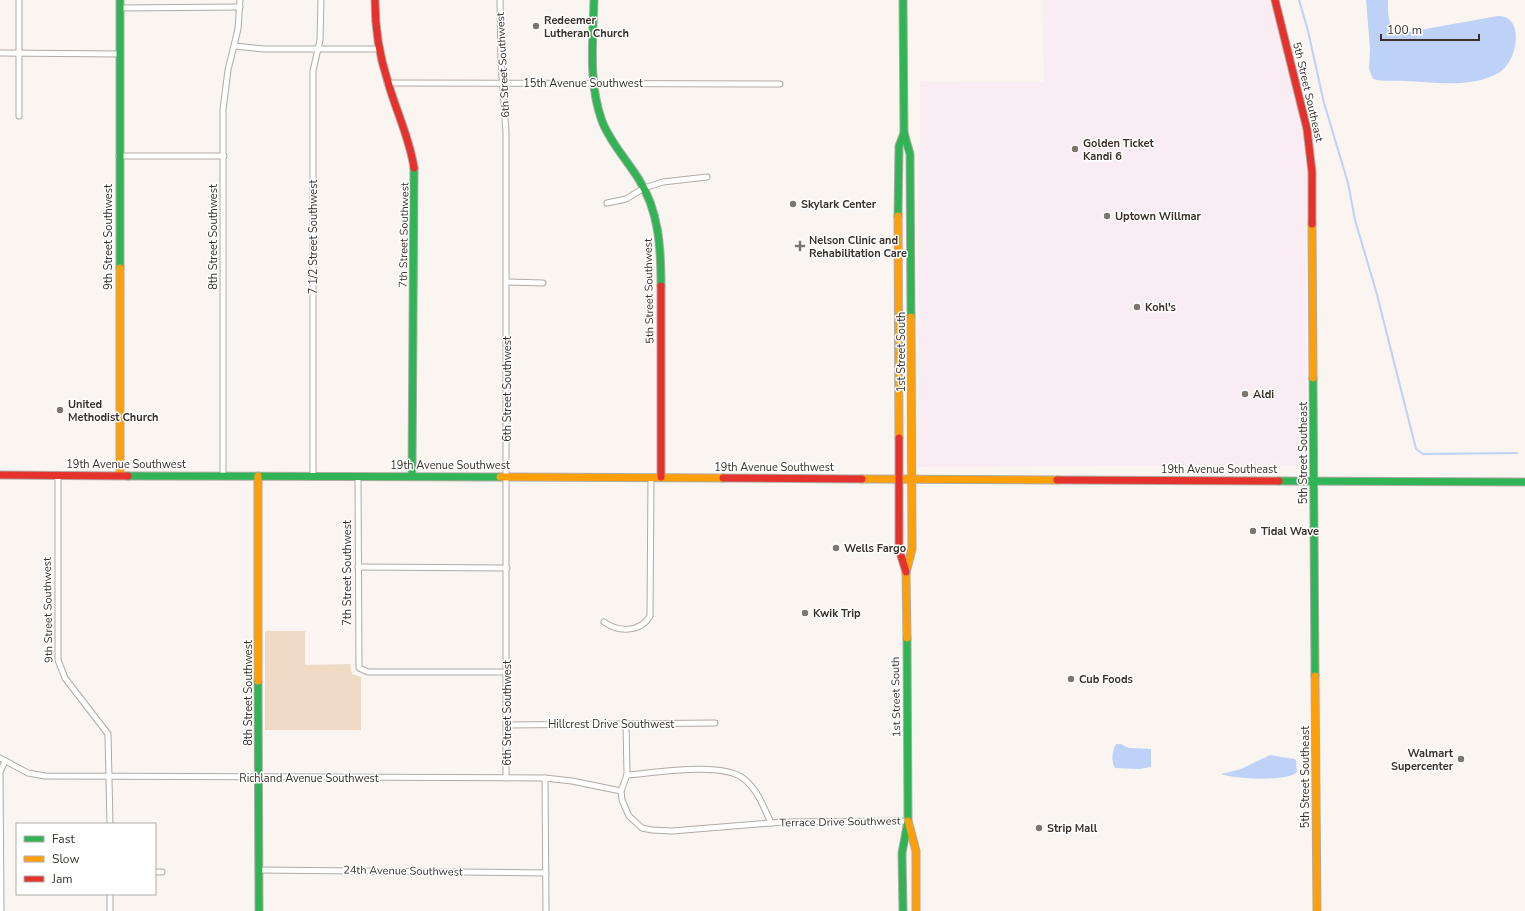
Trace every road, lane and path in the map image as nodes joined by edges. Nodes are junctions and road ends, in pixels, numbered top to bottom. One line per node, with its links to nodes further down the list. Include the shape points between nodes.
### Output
1 (19, 0): 15 (street)
2 (240, 0): 10 (street, 8th Street Southwest)
3 (321, 0): 12 (street, 7 1/2 Street Southwest, via 321,28)
4 (375, 0): 13 (main road, 7th Street Southwest)
5 (500, 0): 18 (street, 6th Street Southwest)
6 (594, 0): 19 (main road, 5th Street Southwest)
7 (903, 0): 22 (main road, 1st Street South)
8 (1275, 0): 43 (main road, 5th Street Southeast, via 1306,122 1311,156)
9 (120, 4): 10 (street); 16 (main road, 9th Street Southwest)
10 (240, 7): 11 (street, 8th Street Southwest)
11 (235, 46): 12 (street); 24 (street, 8th Street Southwest, via 225,90)
12 (317, 50): 13 (street); 35 (street, 7 1/2 Street Southwest, via 313,71)
13 (379, 50): 17 (main road, 7th Street Southwest)
14 (0, 53): 15 (street)
15 (19, 53): 16 (street); 21 (street)
16 (120, 54): 23 (main road, 9th Street Southwest)
17 (387, 82): 18 (street, 15th Avenue Southwest); 37 (main road, 7th Street Southwest, via 409,142 415,178)
18 (503, 83): 19 (street, 15th Avenue Southwest); 28 (street, 6th Street Southwest, via 506,132)
19 (594, 84): 20 (street, 15th Avenue Southwest); 26 (main road, 5th Street Southwest, via 605,128)
20 (780, 84)
21 (19, 116)
22 (904, 132): 41 (main road, 1st Street South, via 899,146 898,175); 42 (main road, 1st Street South, via 910,154)
23 (119, 156): 24 (street); 32 (main road, 9th Street Southwest)
24 (224, 156): 33 (street, 8th Street Southwest)
25 (707, 177): 26 (street, via 672,180)
26 (644, 188): 27 (street, via 626,199); 40 (main road, 5th Street Southwest, via 654,214 660,248)
27 (607, 203)
28 (507, 282): 29 (street); 38 (street, 6th Street Southwest)
29 (543, 283)
30 (0, 475): 31 (main road, 19th Avenue Southwest)
31 (58, 475): 32 (main road, 19th Avenue Southwest); 55 (street, 9th Street Southwest, via 58,660 65,678 108,734)
32 (120, 475): 33 (main road, 19th Avenue Southwest)
33 (223, 475): 34 (main road, 19th Avenue Southwest)
34 (258, 476): 35 (main road, 19th Avenue Southwest); 56 (main road, 8th Street Southwest)
35 (313, 476): 36 (main road, 19th Avenue Southwest)
36 (358, 476): 37 (main road, 19th Avenue Southwest); 45 (street, 7th Street Southwest)
37 (412, 476): 38 (main road, 19th Avenue Southwest)
38 (507, 476): 39 (main road, 19th Avenue Southwest); 46 (street, 6th Street Southwest)
39 (651, 477): 40 (main road, 19th Avenue Southwest); 48 (street, via 650,616 643,625 629,629 617,630)
40 (661, 477): 41 (main road, 19th Avenue Southwest)
41 (899, 478): 42 (main road, 19th Avenue Southwest); 47 (main road, 1st Street South, via 899,549)
42 (912, 478): 43 (main road, 19th Avenue Southeast); 47 (main road, 1st Street South, via 912,549)
43 (1314, 481): 44 (main road, 19th Avenue Southeast); 74 (main road, 5th Street Southeast)
44 (1525, 482)
45 (358, 567): 46 (street); 49 (street, 7th Street Southwest, via 357,663 360,670)
46 (507, 568): 49 (street, 6th Street Southwest)
47 (906, 572): 60 (main road, 1st Street South)
48 (604, 622)
49 (507, 672): 52 (street, 6th Street Southwest)
50 (626, 723): 51 (street, Hillcrest Drive Southwest); 52 (street, Hillcrest Drive Southwest); 54 (street)
51 (715, 723)
52 (507, 725): 57 (street, 6th Street Southwest)
53 (2, 760): 55 (street, Richland Avenue Southwest, via 28,773 45,776); 68 (street)
54 (627, 775): 59 (street); 62 (street, Terrace Drive Southwest, via 706,769 734,773 752,787 762,801)
55 (109, 777): 56 (street, Richland Avenue Southwest); 61 (street, 9th Street Southwest)
56 (259, 778): 57 (street, Richland Avenue Southwest); 63 (main road, 8th Street Southwest)
57 (506, 778): 58 (street, Richland Avenue Southwest)
58 (545, 778): 59 (street, Richland Avenue Southwest); 66 (street)
59 (620, 791): 62 (street, Terrace Drive Southwest, via 629,816 642,828 652,830 735,827)
60 (908, 821): 62 (street, Terrace Drive Southwest); 72 (main road, 1st Street South, via 903,849); 73 (main road, 1st Street South, via 916,851)
61 (110, 823)
62 (771, 823)
63 (259, 870): 66 (street, 24th Avenue Southwest); 70 (main road, 8th Street Southwest)
64 (156, 872): 65 (street)
65 (162, 872)
66 (546, 872): 71 (street)
67 (110, 895): 69 (street)
68 (1, 911)
69 (110, 911)
70 (259, 911)
71 (546, 911)
72 (903, 911)
73 (916, 911)
74 (1317, 911)

